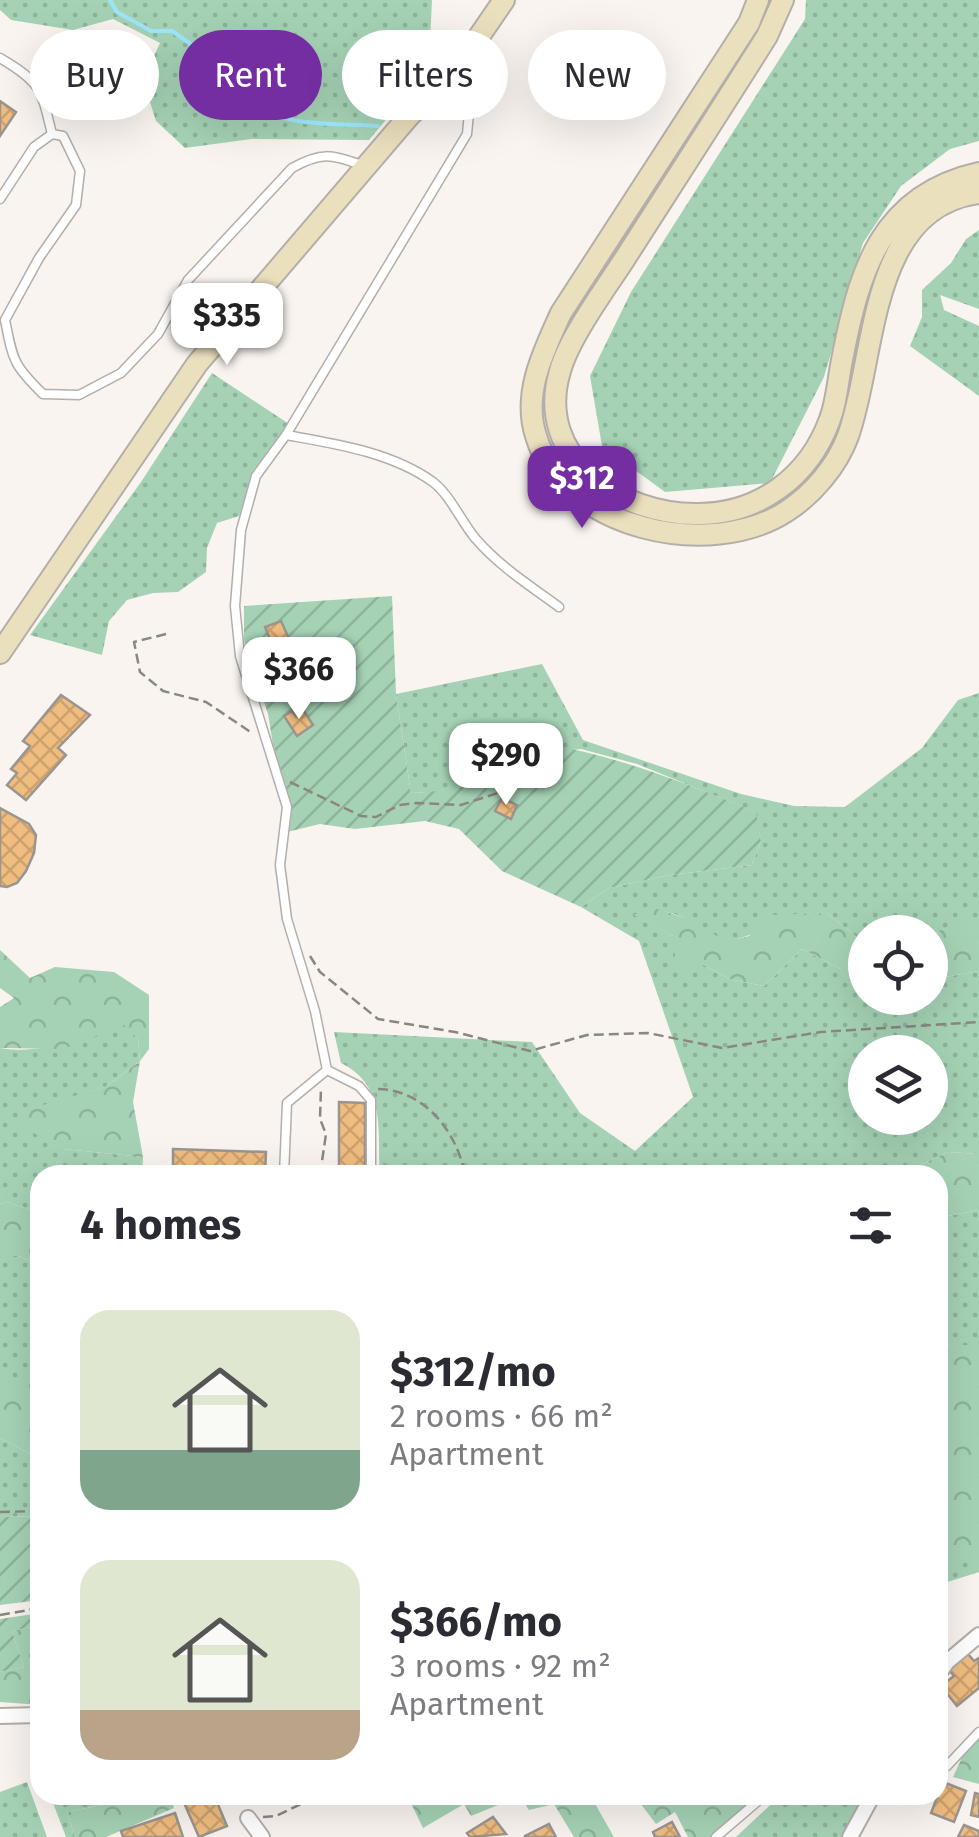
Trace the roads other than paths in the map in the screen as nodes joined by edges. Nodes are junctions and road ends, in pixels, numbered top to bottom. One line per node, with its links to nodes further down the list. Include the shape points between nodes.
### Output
1 (489, 0): 6 (main road)
2 (504, 0): 7 (main road)
3 (518, 0): 8 (main road)
4 (758, 0): 15 (main road, via 561,313 538,365 536,438 574,495 631,526 677,532 747,528 787,511 833,466 848,437 882,291 901,245 934,210)
5 (783, 0): 14 (main road, via 767,36 560,367 554,398 558,434 597,483 638,505 685,514 748,508 781,490 817,446 830,418 860,282 889,225 952,179)
6 (468, 30)
7 (483, 30)
8 (496, 30)
9 (0, 58): 12 (lane, via 40,88)
10 (406, 120): 13 (main road)
11 (468, 120): 17 (lane, via 466,134)
12 (52, 134): 13 (lane, via 63,136 80,171 76,205 5,320 14,362 43,394 78,395 120,372 158,334 188,280 292,168 333,154); 16 (lane, via 34,147)
13 (365, 167): 19 (main road, via 197,364)
14 (979, 173)
15 (979, 193)
16 (0, 200)
17 (286, 435): 18 (lane, via 393,461 436,484 500,565); 20 (lane, via 256,476 241,530 235,606 240,656 287,807 280,865 287,920 315,1011)
18 (559, 606)
19 (0, 653)
20 (324, 1073): 21 (lane, via 287,1103); 22 (lane, via 367,1092)
21 (284, 1165)
22 (371, 1165)
23 (979, 1635): 24 (street)
24 (948, 1661)
25 (30, 1715): 26 (street)
26 (0, 1716)
27 (979, 1732): 28 (lane)
28 (948, 1766)
29 (753, 1805): 33 (lane)
30 (868, 1805): 34 (street)
31 (248, 1818): 32 (street)
32 (262, 1837)
33 (716, 1837)
34 (850, 1837)

